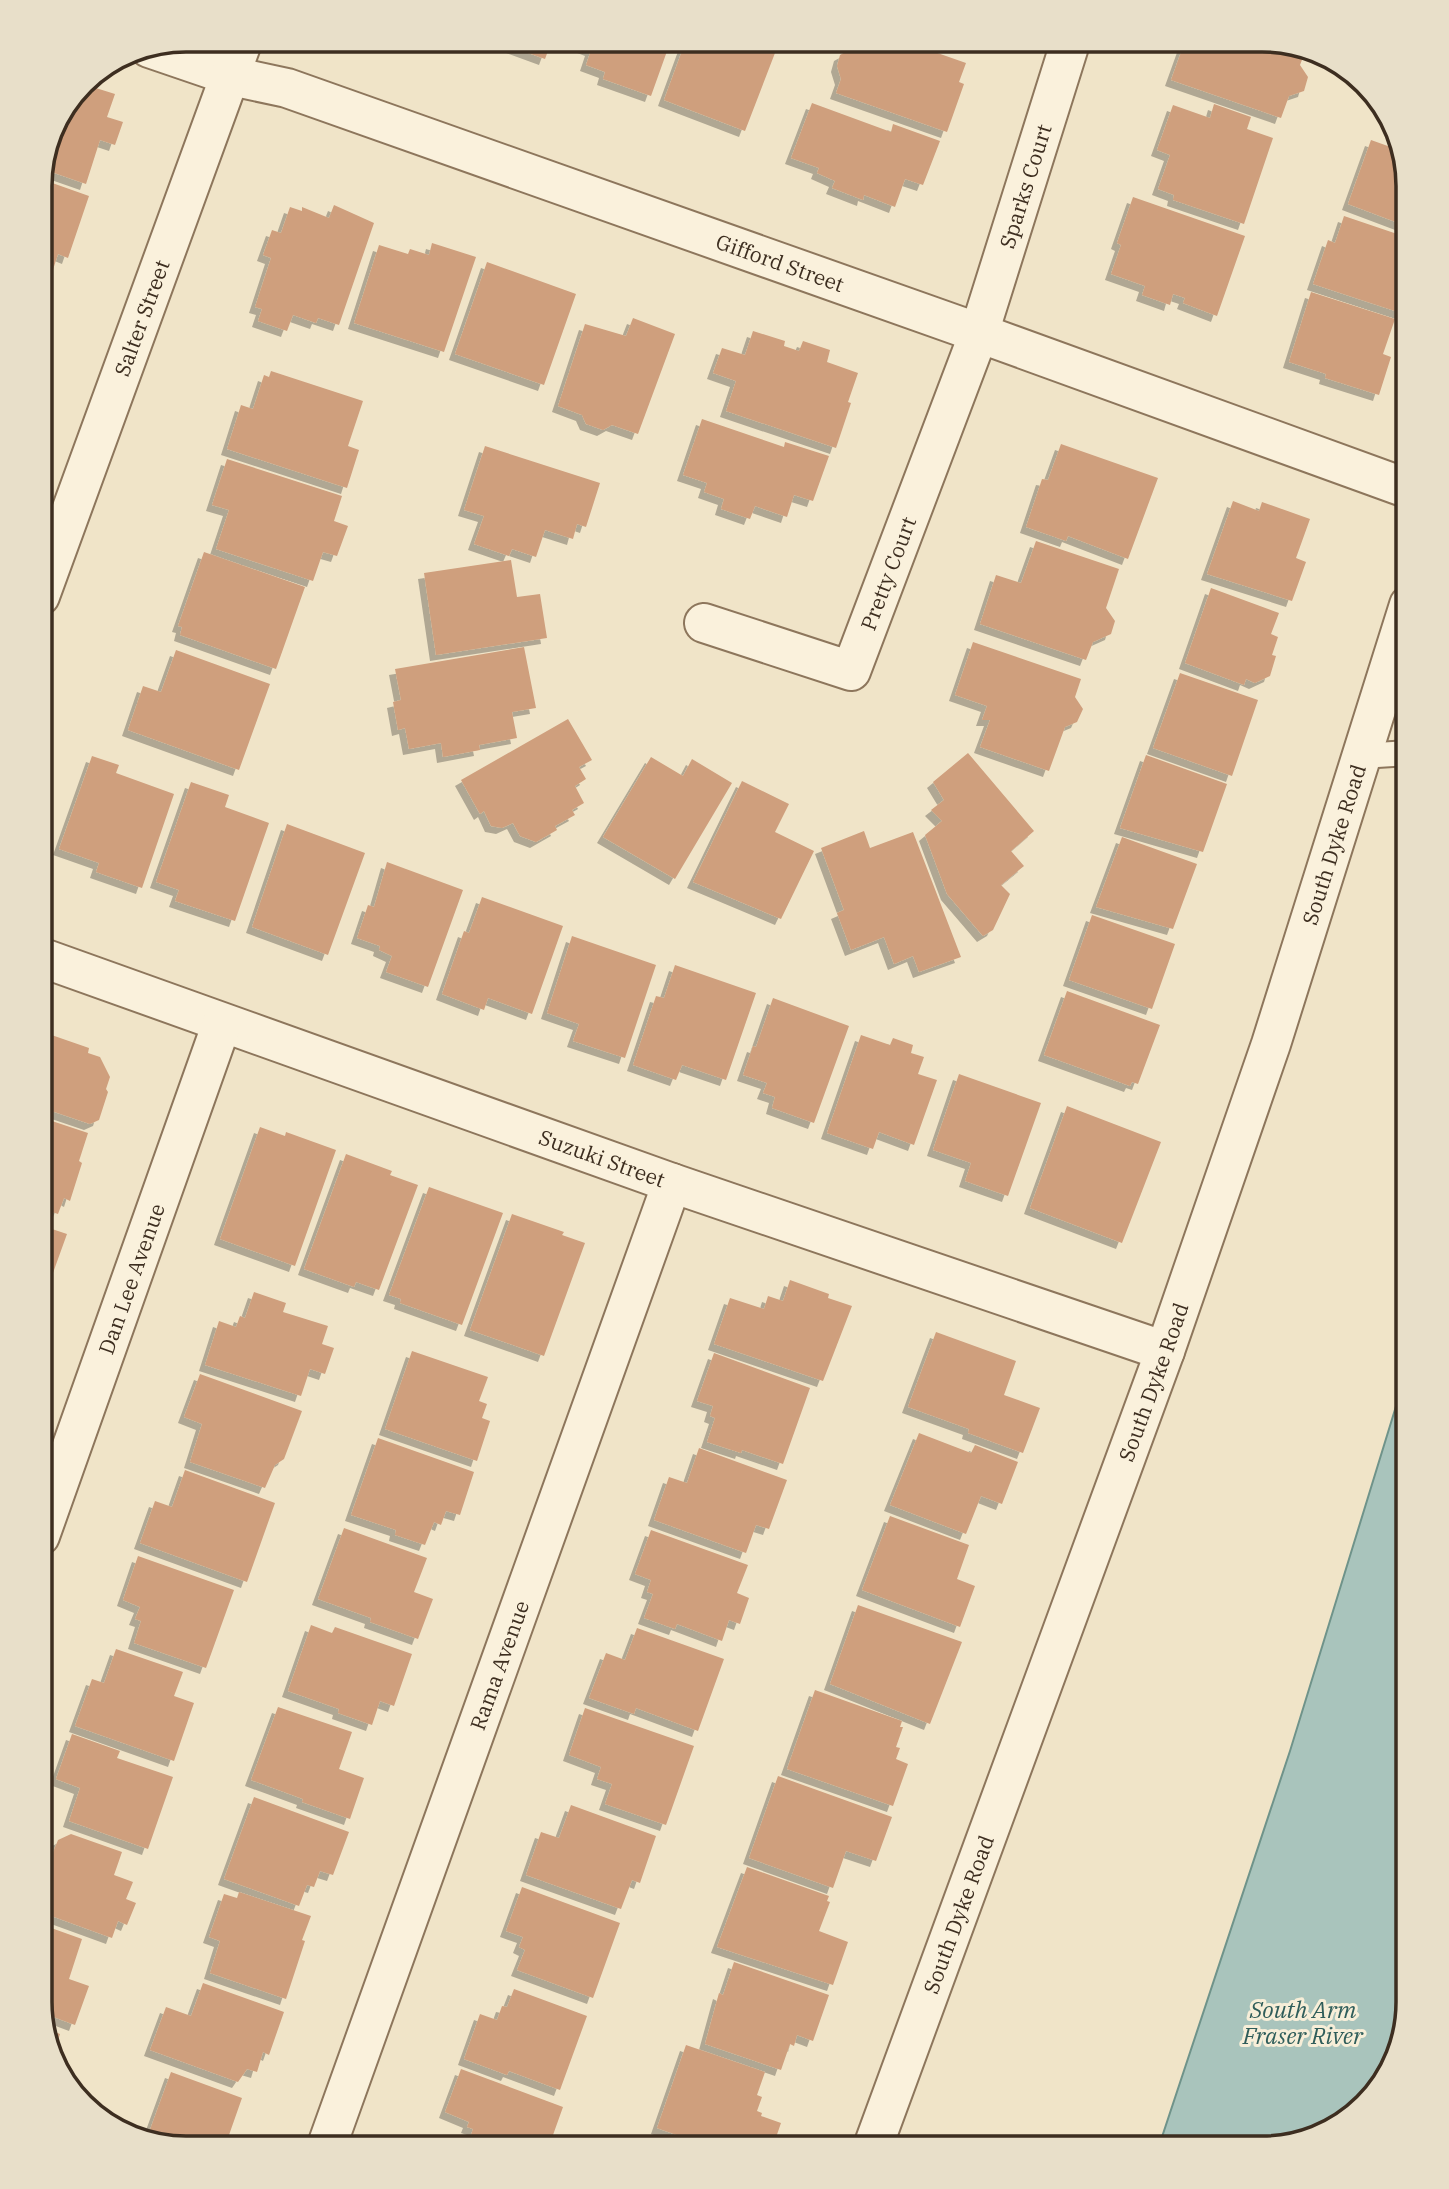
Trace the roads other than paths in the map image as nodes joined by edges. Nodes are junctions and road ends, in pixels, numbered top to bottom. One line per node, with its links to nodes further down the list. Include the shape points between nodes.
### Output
1 (239, 52): 4 (street, Salter Street)
2 (1067, 53): 5 (street, Sparks Court)
3 (167, 54): 4 (street, Gifford Street)
4 (231, 76): 5 (street, Gifford Street, via 288,88); 7 (street, Salter Street)
5 (979, 333): 6 (street, Gifford Street); 8 (street, Pretty Court, via 851,671)
6 (1396, 484)
7 (53, 561)
8 (704, 623)
9 (1396, 646): 11 (street, South Dyke Road)
10 (1396, 754): 11 (lane)
11 (1361, 757): 15 (street, South Dyke Road, via 1271,1044)
12 (53, 962): 13 (street, Suzuki Street)
13 (222, 1023): 14 (street, Suzuki Street); 16 (street, Dan Lee Avenue)
14 (672, 1183): 15 (street, Suzuki Street); 17 (street, Rama Avenue)
15 (1165, 1352): 18 (street, South Dyke Road)
16 (52, 1501)
17 (330, 2136)
18 (877, 2136)

